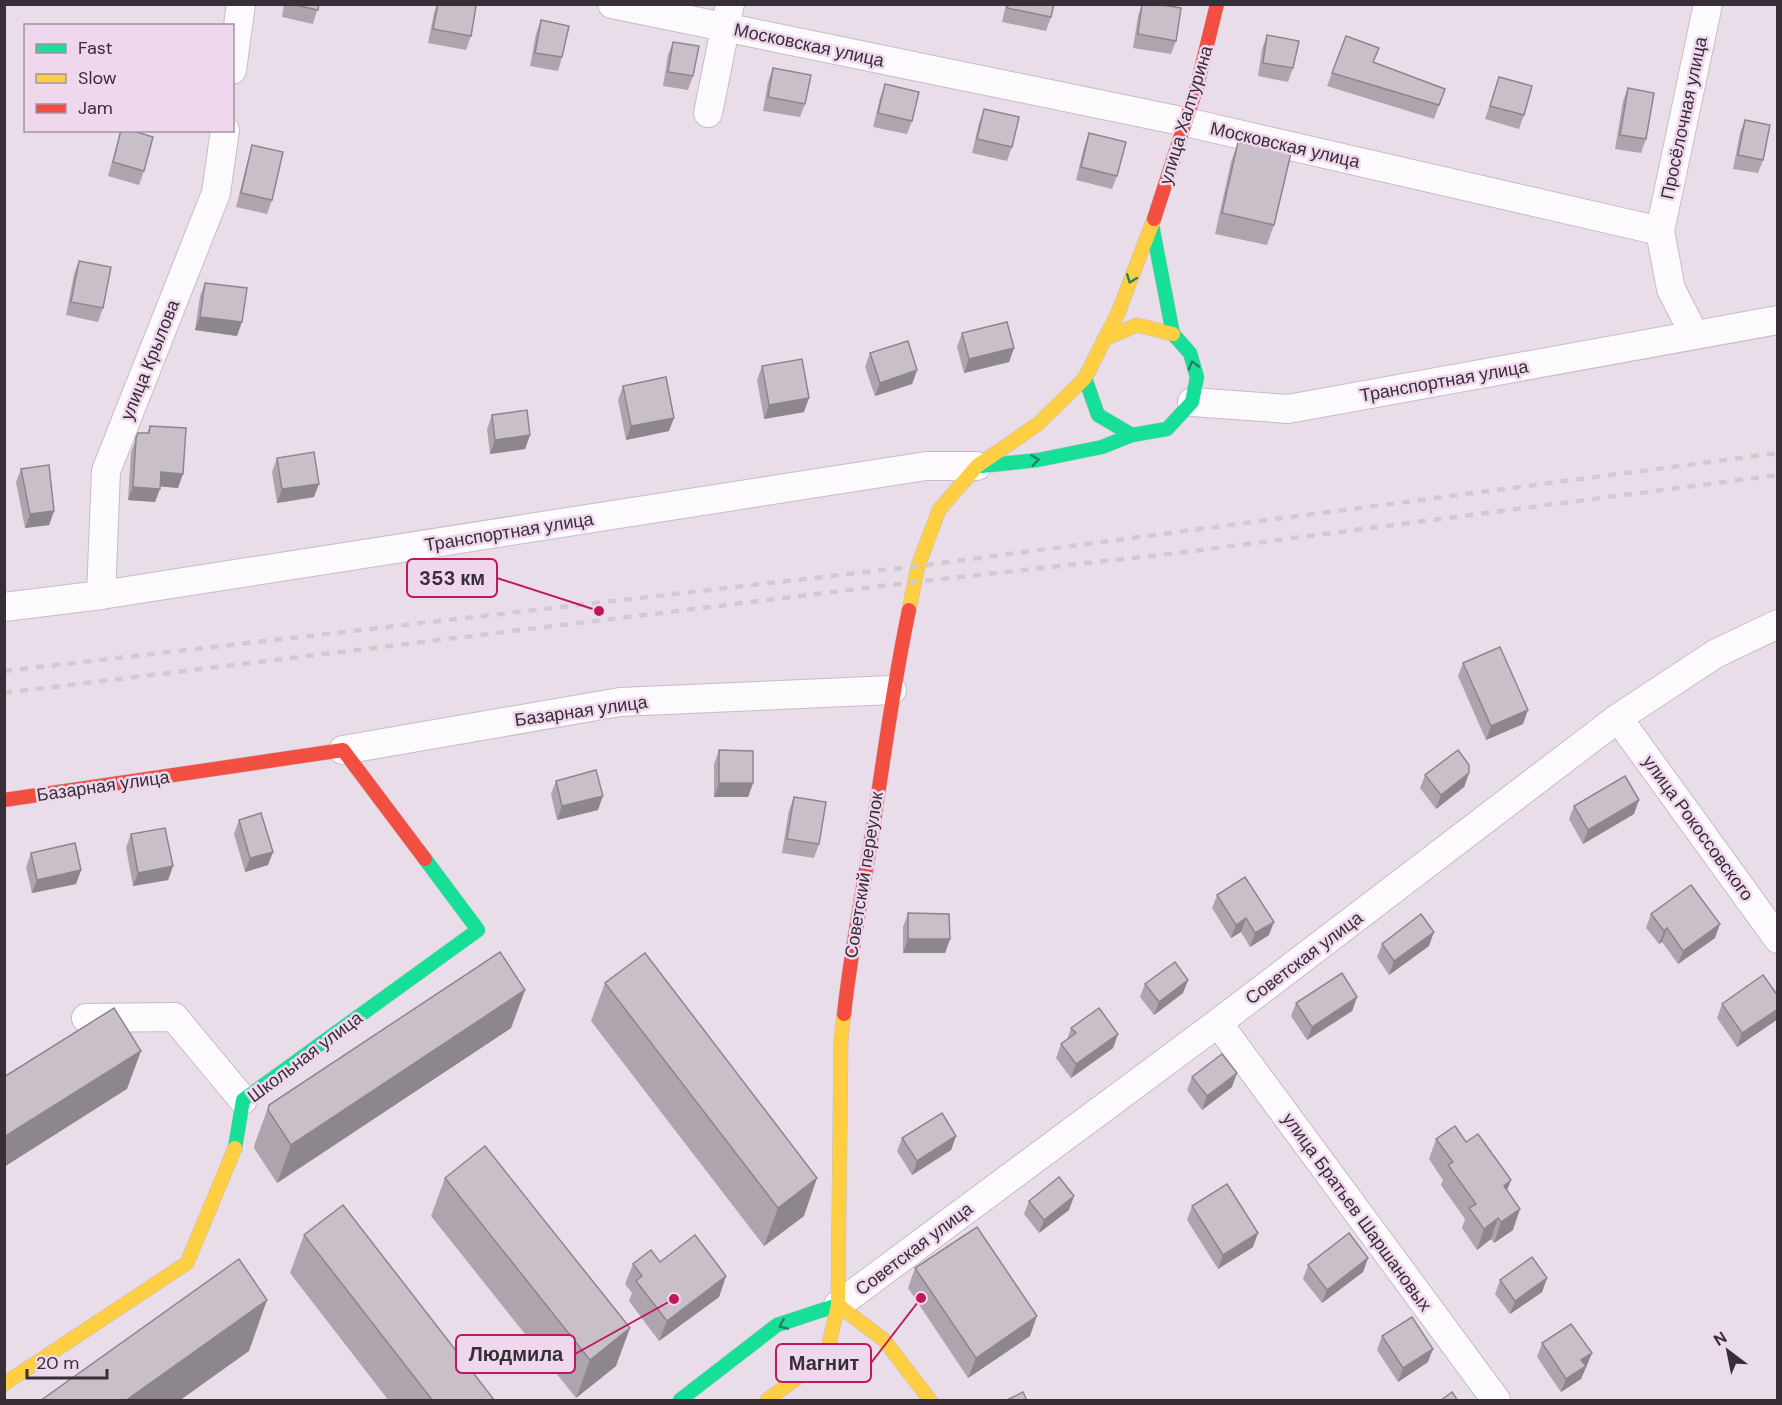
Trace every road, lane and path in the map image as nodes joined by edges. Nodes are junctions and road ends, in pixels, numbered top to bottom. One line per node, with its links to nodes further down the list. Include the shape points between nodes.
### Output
1 (241, 4): 6 (street)
2 (612, 4): 5 (street, Московская улица)
3 (1217, 4): 8 (main road, улица Халтурина)
4 (1707, 4): 11 (street, Просёлочная улица)
5 (727, 16): 7 (street); 8 (street, Московская улица)
6 (234, 55)
7 (708, 113)
8 (1186, 122): 10 (main road, улица Халтурина); 11 (street, Московская улица)
9 (225, 132): 20 (street, улица Крылова, via 216,193 106,471)
10 (1152, 224): 13 (main road); 15 (main road, улица Халтурина, one-way to 15)
11 (1660, 231): 14 (street, via 1671,289)
12 (1778, 320): 14 (street)
13 (1173, 334): 15 (main road, via 1137,324); 17 (main road, one-way to 13, via 1197,377 1190,353)
14 (1694, 334): 17 (street, Транспортная улица, via 1288,409)
15 (1104, 339): 16 (main road)
16 (1085, 378): 18 (main road, via 1098,415); 19 (main road, Советский переулок, via 1038,424)
17 (1192, 402): 18 (main road, via 1167,429)
18 (1132, 435): 19 (main road, one-way to 18, via 1038,460 1102,447)
19 (977, 466): 20 (street, Транспортная улица, via 926,466); 23 (main road, Советский переулок, via 939,510 918,566)
20 (101, 595): 21 (street, Транспортная улица)
21 (4, 607)
22 (1778, 624): 24 (street, Советская улица, via 1715,654)
23 (892, 690): 25 (street, Базарная улица, via 620,702); 31 (main road, Советский переулок, via 841,1038)
24 (1618, 718): 27 (street, улица Рокоссовского); 29 (street, Советская улица)
25 (343, 750): 26 (main road, Базарная улица); 30 (main road, Школьная улица, via 478,930)
26 (4, 800)
27 (1778, 939)
28 (86, 1018): 30 (street, via 174,1017)
29 (1218, 1023): 31 (street, Советская улица); 36 (street, улица Братьев Шаршановых)
30 (243, 1100): 32 (main road, Школьная улица, via 234,1153 188,1263)
31 (838, 1305): 33 (main road, Советская улица, one-way to 33, via 777,1325); 34 (main road, Советская улица, via 826,1357); 35 (main road, via 884,1340)
32 (4, 1384)
33 (680, 1401)
34 (767, 1401)
35 (930, 1401)
36 (1496, 1401)

